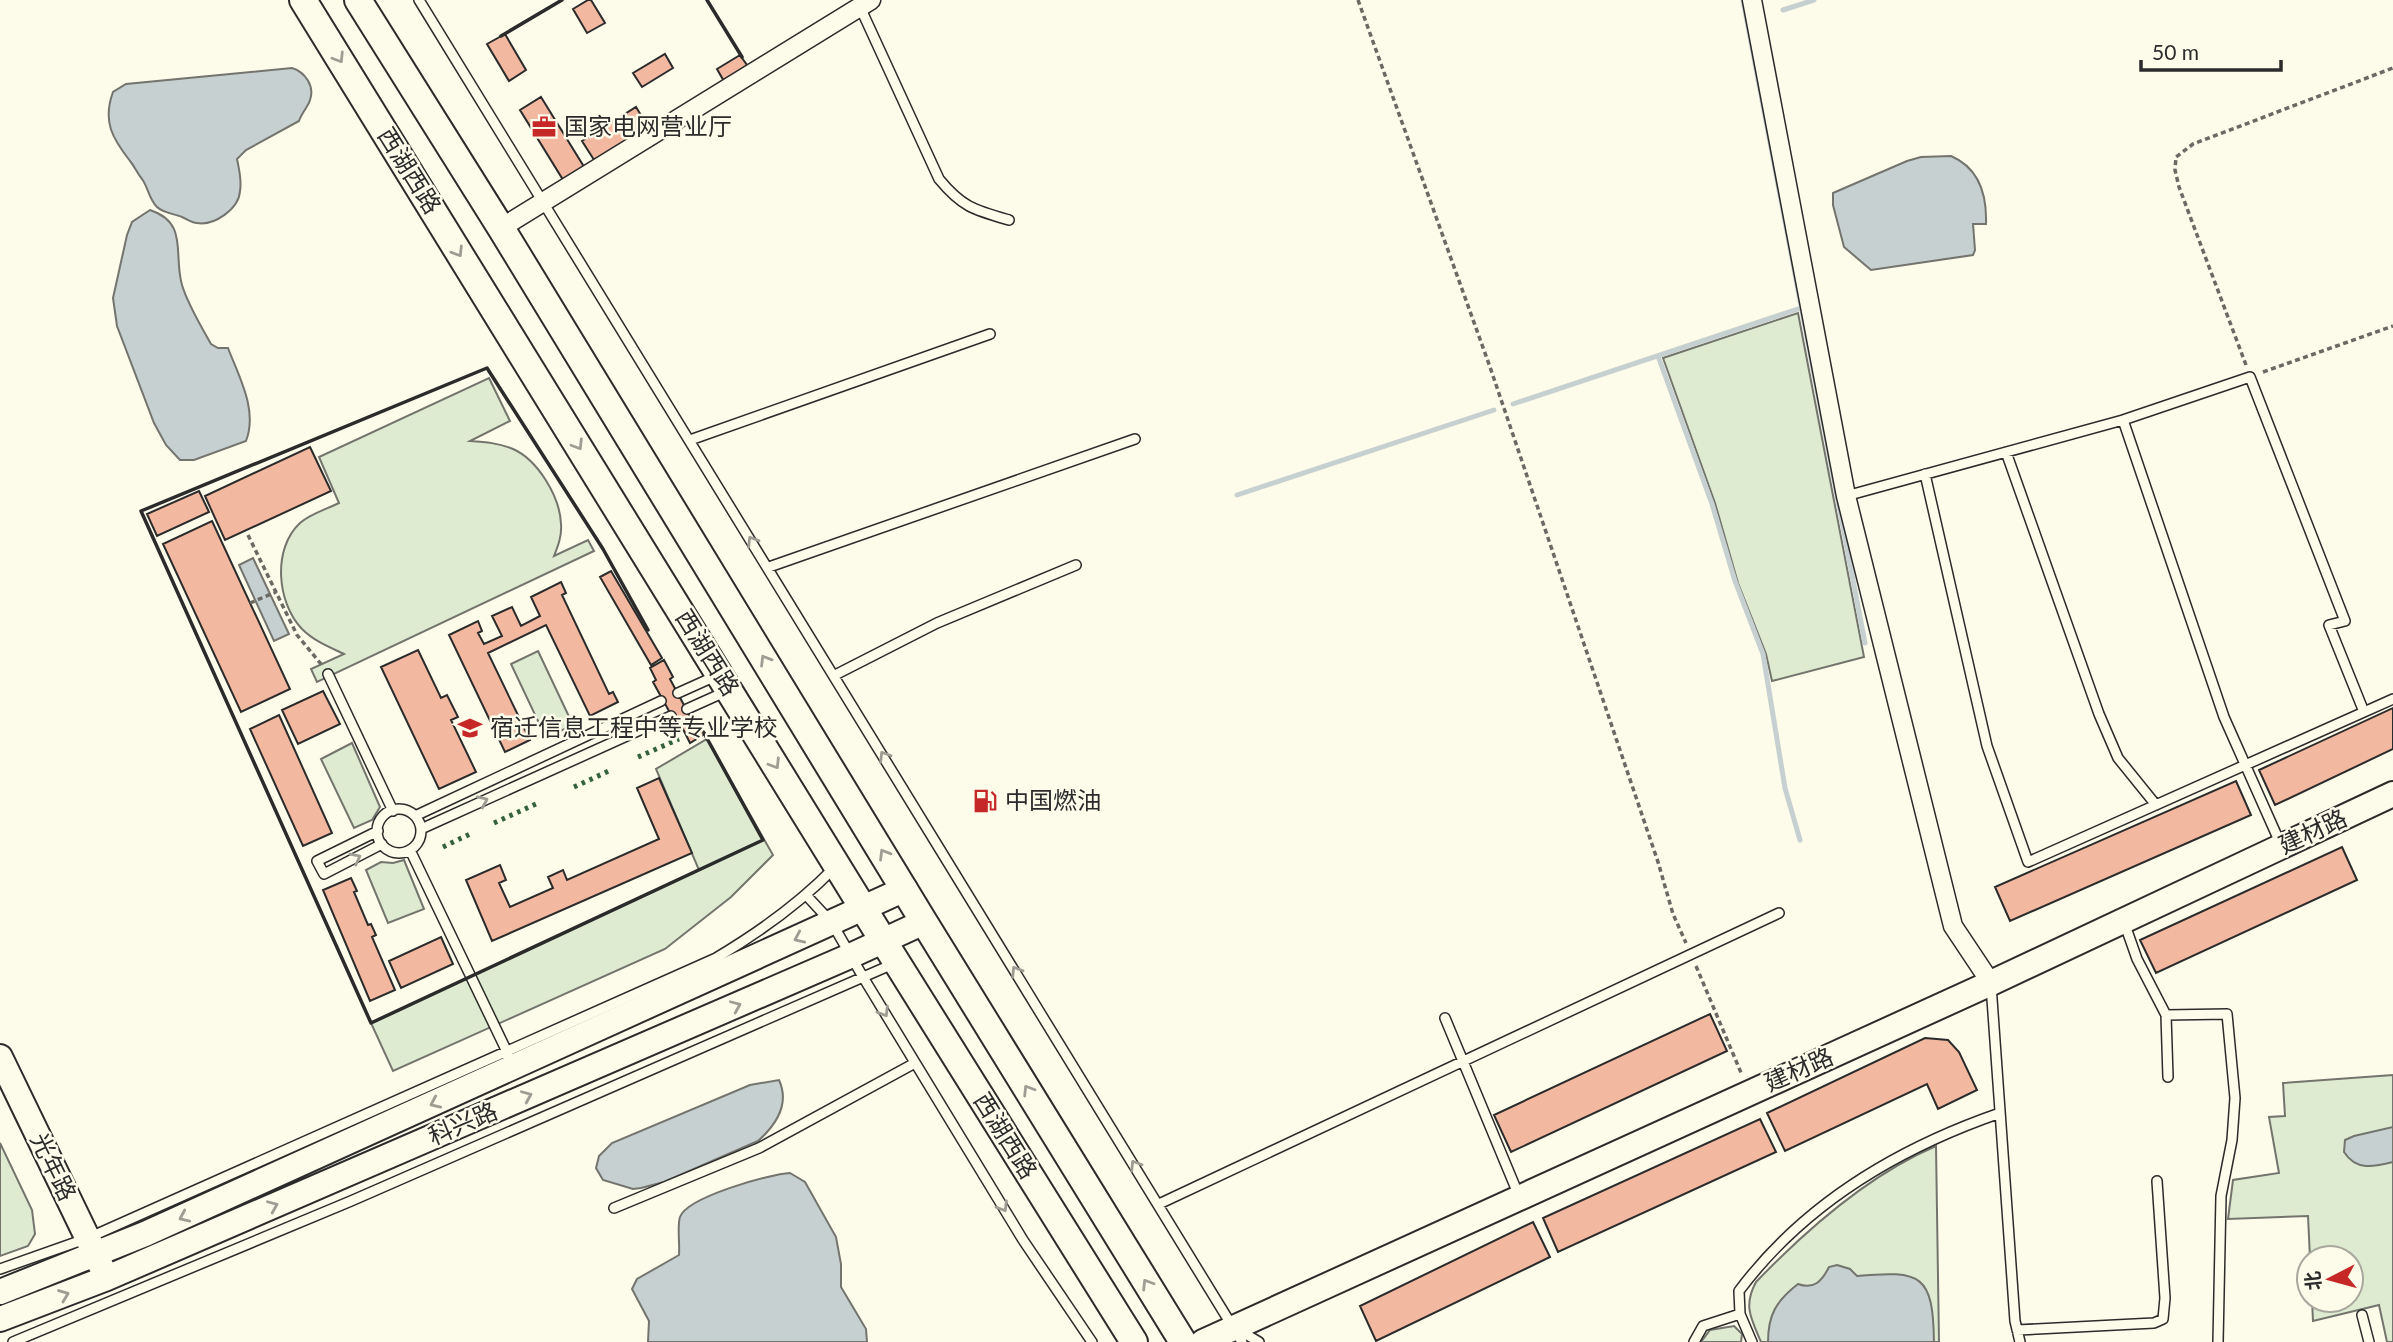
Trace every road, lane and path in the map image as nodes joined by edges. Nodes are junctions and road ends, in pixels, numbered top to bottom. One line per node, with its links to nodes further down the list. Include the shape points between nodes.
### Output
1 (303, 0): 27 (main road, 西湖西路, one-way to 27)
2 (358, 0): 10 (main road, 西湖西路)
3 (419, 0): 8 (lane)
4 (1358, 0): 53 (path, via 1490,367 1673,914)
5 (1753, 0): 19 (street)
6 (865, 4): 8 (street); 9 (lane, via 939,178 974,210)
7 (2393, 68): 13 (path, via 2193,144 2176,157 2179,187)
8 (545, 202): 10 (street); 15 (lane)
9 (1009, 220)
10 (501, 228): 45 (main road, 西湖西路, one-way to 10)
11 (2393, 326): 13 (path)
12 (990, 334): 15 (lane)
13 (2250, 377): 14 (lane); 32 (lane, via 2345,621 2329,625)
14 (2123, 420): 17 (lane); 34 (lane, via 2224,717)
15 (690, 439): 22 (lane, one-way to 15)
16 (1135, 439): 22 (lane)
17 (2006, 452): 18 (lane); 36 (lane, via 2099,714 2118,758)
18 (1925, 474): 19 (lane); 36 (lane, via 1987,746 2028,862)
19 (1846, 496): 55 (street, via 1953,926)
20 (248, 536): 23 (path)
21 (1076, 565): 26 (lane, via 937,623)
22 (769, 567): 26 (lane)
23 (276, 592): 24 (path); 25 (path, via 297,635)
24 (250, 603)
25 (328, 674): 37 (lane)
26 (835, 675): 67 (lane, one-way to 26)
27 (724, 682): 28 (lane); 31 (lane); 44 (main road, 西湖西路, one-way to 44)
28 (678, 693)
29 (2393, 699): 32 (lane)
30 (661, 701): 38 (lane)
31 (687, 709)
32 (2364, 712): 34 (lane)
33 (671, 716): 39 (lane, one-way to 33)
34 (2246, 765): 36 (lane); 42 (lane)
35 (2393, 794): 42 (main road, 建材路)
36 (2156, 805)
37 (393, 810): 38 (lane); 40 (lane, via 383,817)
38 (415, 816): 39 (lane)
39 (421, 829): 43 (lane, via 418,843)
40 (377, 831): 41 (lane); 41 (lane, one-way to 41, via 317,861 324,874)
41 (382, 844): 43 (lane, via 394,852)
42 (2282, 846): 49 (main road, 建材路)
43 (410, 850): 59 (lane)
44 (838, 865): 46 (lane); 47 (main road, 西湖西路)
45 (905, 889): 47 (main road, 科兴路); 50 (main road, 西湖西路)
46 (806, 895): 51 (lane); 59 (lane, via 716,958)
47 (864, 908): 51 (main road, 科兴路); 52 (main road, 西湖西路)
48 (1779, 913): 53 (lane)
49 (2124, 921): 55 (main road, 建材路); 56 (lane)
50 (924, 922): 52 (main road, 科兴路); 81 (main road, 西湖西路, one-way to 50)
51 (832, 923): 54 (lane); 59 (main road, 科兴路, one-way to 59)
52 (890, 952): 54 (main road, 科兴路); 80 (main road, 西湖西路)
53 (1691, 954): 60 (lane); 63 (path)
54 (857, 967): 61 (lane, one-way to 61); 71 (main road, 科兴路, one-way to 54); 78 (lane, via 352,1201)
55 (1991, 983): 63 (main road, 建材路); 64 (lane)
56 (2166, 1015): 62 (lane); 87 (lane, via 2227,1014 2235,1098 2221,1196)
57 (1445, 1018): 60 (lane)
58 (0, 1057): 69 (main road, 光年路)
59 (511, 1059): 69 (main road, 科兴路)
60 (1463, 1061): 66 (lane); 67 (lane)
61 (915, 1063): 68 (lane, via 759,1148); 79 (lane, one-way to 79, via 1023,1240)
62 (2168, 1077)
63 (1750, 1093): 66 (main road, 建材路)
64 (2000, 1114): 73 (lane, via 1912,1148 1839,1192 1750,1276 1739,1292); 76 (lane)
65 (2157, 1181): 76 (lane, via 2163,1319)
66 (1519, 1198): 77 (main road, 建材路)
67 (1159, 1204): 77 (lane)
68 (614, 1208)
69 (92, 1247): 70 (lane); 71 (main road, 光年路); 72 (main road, 科兴路)
70 (0, 1269)
71 (107, 1278): 75 (main road, 科兴路, one-way to 71)
72 (0, 1292)
73 (1740, 1314): 84 (lane, via 1703,1326); 85 (lane)
74 (2362, 1315): 88 (lane)
75 (0, 1319)
76 (2017, 1330): 86 (lane)
77 (1238, 1335): 82 (main road, 建材路); 83 (lane)
78 (13, 1342)
79 (1092, 1342)
80 (1134, 1342)
81 (1183, 1342)
82 (1203, 1342)
83 (1259, 1342)
84 (1695, 1342)
85 (1752, 1342)
86 (2020, 1342)
87 (2218, 1342)
88 (2370, 1342)

